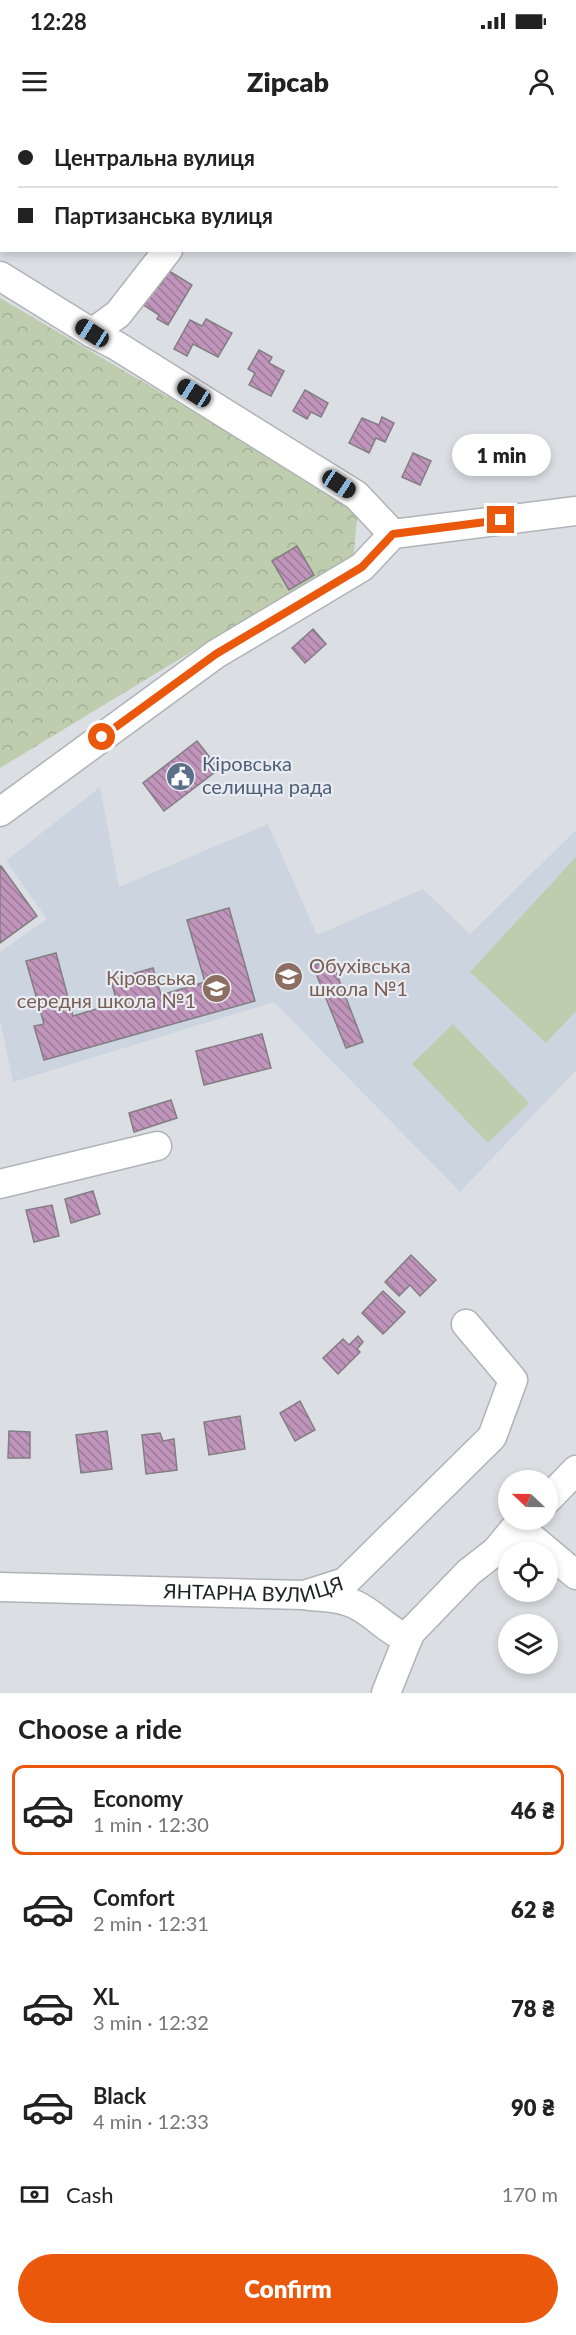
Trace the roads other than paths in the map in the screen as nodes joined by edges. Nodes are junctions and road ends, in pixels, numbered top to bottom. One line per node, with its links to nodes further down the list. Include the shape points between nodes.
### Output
1 (166, 252): 3 (street, via 118,314)
2 (0, 276): 3 (street)
3 (92, 333): 5 (street, via 356,495)
4 (576, 511): 5 (street)
5 (393, 534): 6 (street, via 362,567 216,654)
6 (0, 812)
7 (157, 1146): 8 (street)
8 (0, 1184)
9 (466, 1324): 16 (street, ЯНТАРНА ВУЛИЦЯ, via 513,1380 492,1437 345,1582)
10 (576, 1470): 11 (street)
11 (558, 1489)
12 (513, 1530): 17 (street)
13 (530, 1530): 14 (street)
14 (576, 1575)
15 (0, 1587): 16 (street, ЯНТАРНА ВУЛИЦЯ)
16 (304, 1595): 17 (street, via 333,1597 357,1605 393,1633)
17 (408, 1639): 18 (street)
18 (386, 1693)

